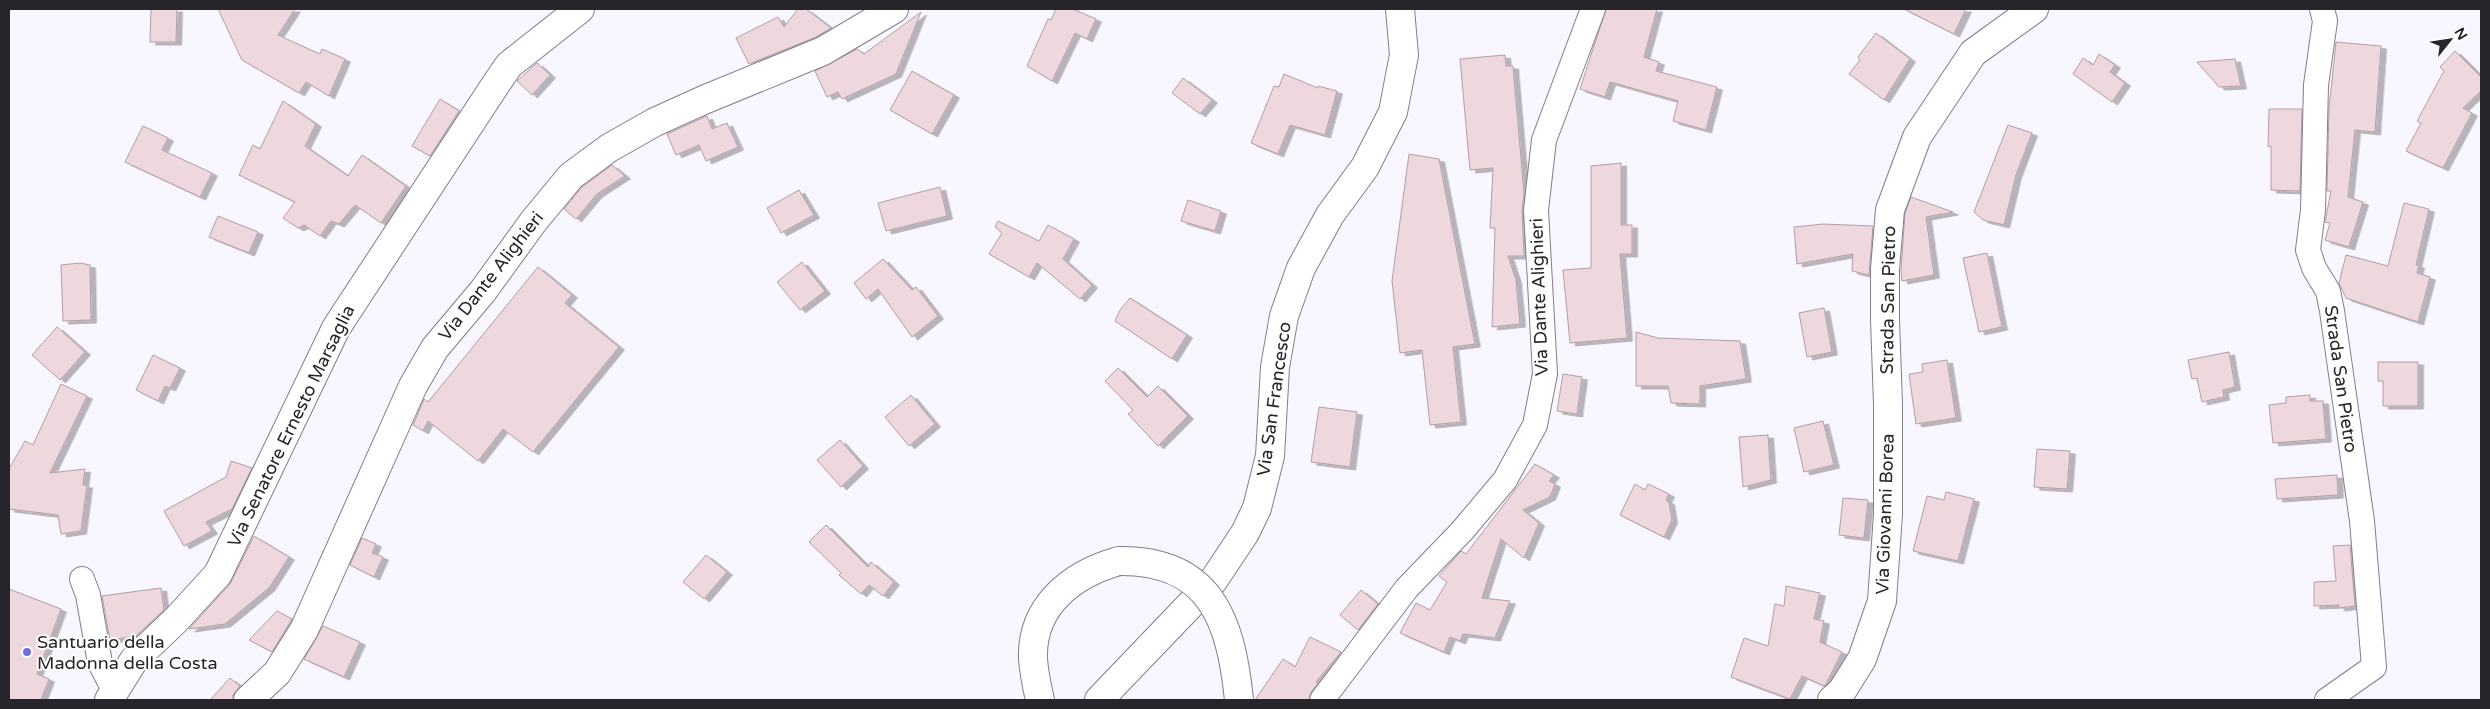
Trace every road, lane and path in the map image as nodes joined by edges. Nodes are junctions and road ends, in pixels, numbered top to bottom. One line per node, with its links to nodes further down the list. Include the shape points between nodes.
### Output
1 (580, 9): 10 (street, Via Senatore Ernesto Marsaglia, via 510,65 494,87 336,328 218,574 134,660)
2 (894, 9): 11 (street, Via Dante Alighieri, via 824,51 655,122 609,148 571,176 435,348 412,386 304,630 277,672)
3 (1400, 9): 14 (street, Via San Francesco, via 1404,55 1393,112 1365,167 1330,214 1301,268 1284,316 1275,367 1270,456 1257,508 1241,540 1212,581)
4 (1593, 9): 16 (street, Via Dante Alighieri, via 1544,140 1536,210 1545,374 1535,425 1505,480 1408,588)
5 (2034, 9): 7 (street, Strada San Pietro, via 1973,53 1917,137 1890,210 1884,320)
6 (2322, 9): 18 (street, Strada San Pietro, via 2325,22 2316,84 2313,210 2308,250 2328,291 2332,311 2362,520 2374,667)
7 (1888, 404): 17 (street, Via Giovanni Borea, via 1888,514 1882,601 1862,659 1842,691)
8 (82, 579): 10 (street, via 88,595 100,663)
9 (1035, 673): 12 (street); 13 (street); 15 (street, bridge, via 1034,638 1040,618 1051,600 1075,580 1099,567 1143,561 1166,566 1189,579 1209,599 1223,620 1231,644)
10 (111, 695)
11 (248, 700)
12 (1040, 700)
13 (1055, 700)
14 (1099, 700)
15 (1238, 700)
16 (1322, 700)
17 (1832, 700)
18 (2327, 700)

